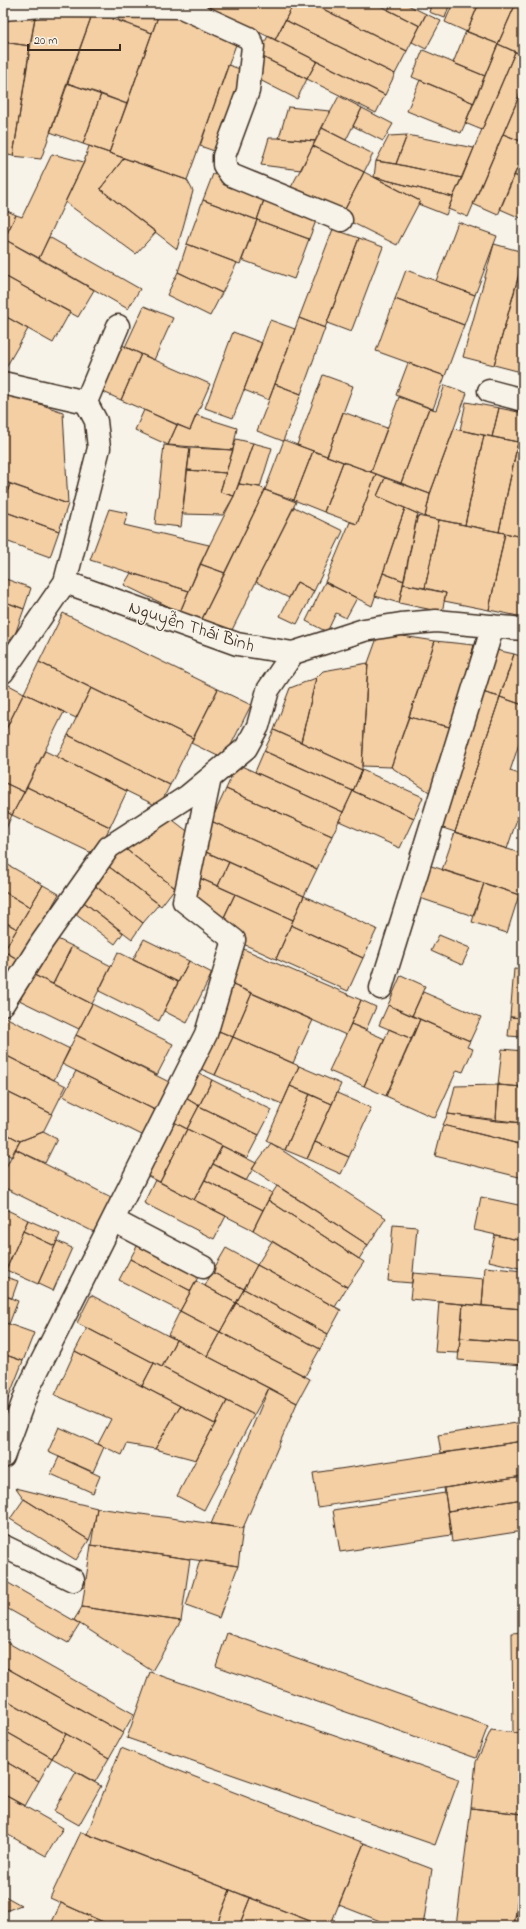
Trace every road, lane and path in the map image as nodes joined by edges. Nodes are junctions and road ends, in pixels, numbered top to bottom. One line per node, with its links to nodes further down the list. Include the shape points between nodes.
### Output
1 (182, 5): 2 (street); 3 (street, via 249,38 254,46 248,91 224,156 224,165 231,175)
2 (3, 8)
3 (342, 220)
4 (118, 326): 8 (street)
5 (3, 383): 8 (street)
6 (489, 391): 7 (street)
7 (523, 400)
8 (86, 402): 9 (street, via 96,421 99,448)
9 (65, 582): 12 (street, Nguyễn Thái Bình, via 237,644); 13 (street)
10 (493, 626): 11 (street, Nguyễn Thái Bình); 12 (street, Nguyễn Thái Bình, via 436,621 386,626 364,630); 15 (street)
11 (523, 629)
12 (293, 653): 14 (street, via 268,690 258,726 246,748)
13 (3, 672)
14 (210, 778): 16 (street, via 188,796 109,847 42,942); 17 (street, via 184,901 234,940 206,1034)
15 (381, 988)
16 (3, 1004)
17 (113, 1220): 18 (street); 19 (street, via 28,1389)
18 (203, 1267)
19 (3, 1457)
20 (3, 1546): 21 (street)
21 (74, 1580)

